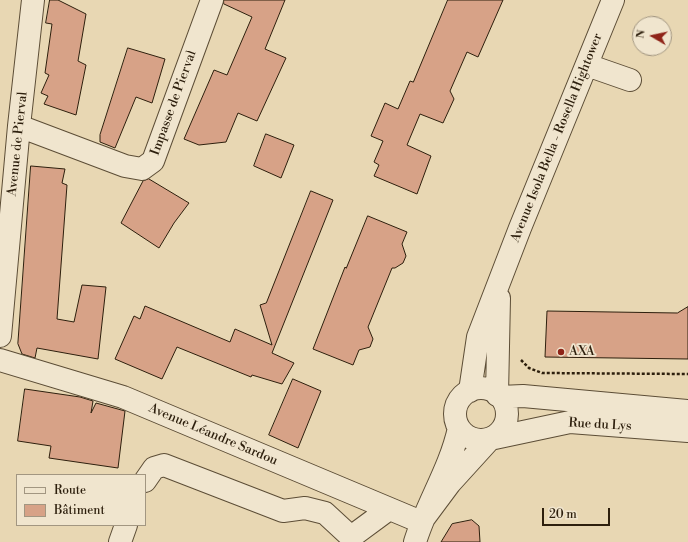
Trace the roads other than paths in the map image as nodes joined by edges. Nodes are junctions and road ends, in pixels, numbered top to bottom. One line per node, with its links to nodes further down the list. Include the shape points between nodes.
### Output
1 (33, 0): 6 (street, Avenue de Pierval)
2 (212, 0): 6 (street, Impasse de Pierval, via 154,161 142,169 126,166)
3 (613, 0): 4 (street, Avenue Isola Bella - Rosella Hightower)
4 (587, 65): 5 (street); 7 (street, Avenue Isola Bella - Rosella Hightower)
5 (630, 80)
6 (19, 126): 8 (street, Avenue de Pierval)
7 (502, 275): 10 (street, Avenue Isola Bella - Rosella Hightower, via 478,337); 11 (street, Avenue Isola Bella - Rosella Hightower, via 497,339)
8 (0, 336)
9 (0, 360): 17 (street, Avenue Léandre Sardou, via 123,397)
10 (470, 391): 11 (street, via 485,389); 13 (street, via 458,403 456,420)
11 (499, 396): 12 (street, Rue du Lys); 15 (street, via 507,417 501,431)
12 (688, 411)
13 (459, 428): 15 (street, via 473,439); 19 (street, via 448,465)
14 (688, 431): 15 (street, Rue du Lys, via 570,422)
15 (490, 439): 19 (street, via 450,483)
16 (146, 480): 17 (street, via 154,468 164,465 283,511 305,508 325,513 351,537)
17 (390, 509): 19 (street, Avenue Léandre Sardou)
18 (126, 526): 20 (street)
19 (418, 532)
20 (120, 542)

